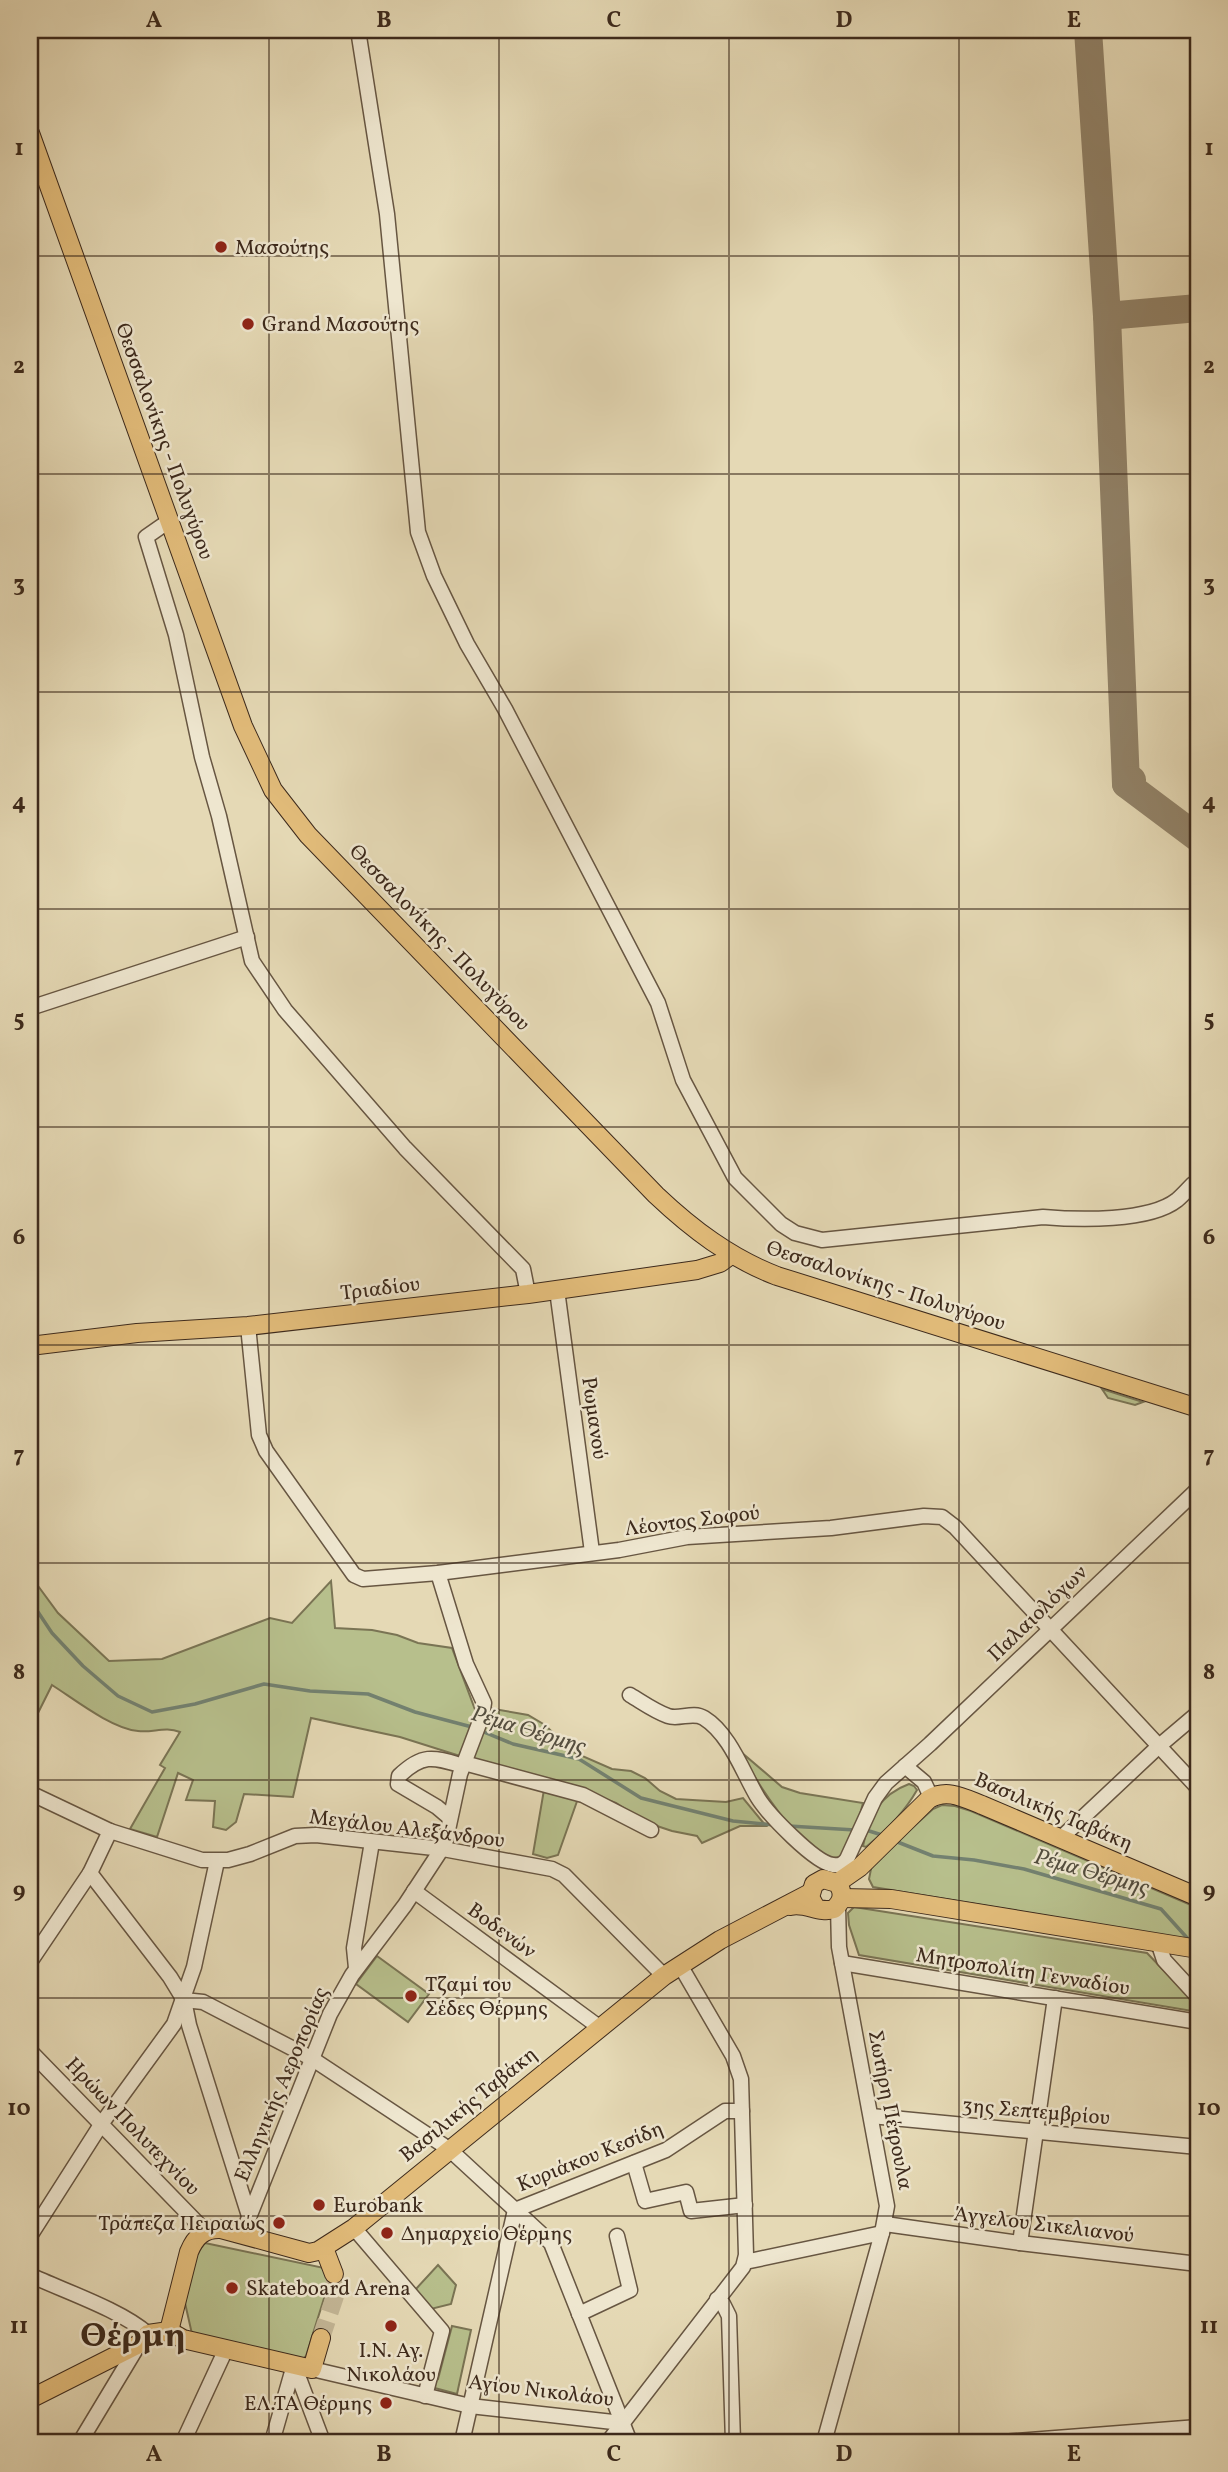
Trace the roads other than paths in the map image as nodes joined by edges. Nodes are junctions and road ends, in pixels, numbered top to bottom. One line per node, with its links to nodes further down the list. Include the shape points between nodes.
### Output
1 (358, 30): 6 (street, via 387,214 418,532 467,644 658,1003 683,1080 735,1178 781,1224 822,1240 1043,1217 1114,1217 1153,1211 1175,1201)
2 (30, 133): 3 (main road, Θεσσαλονίκης - Πολυγύρου)
3 (169, 521): 4 (street, via 146,537 176,635); 7 (main road, Θεσσαλονίκης - Πολυγύρου, via 252,750 288,812 656,1195)
4 (247, 937): 5 (street); 9 (street, via 252,961 285,1010 405,1148 523,1269)
5 (30, 1008)
6 (1193, 1184)
7 (731, 1255): 8 (main road, Τριαδίου, via 696,1270); 12 (main road, Θεσσαλονίκης - Πολυγύρου, via 777,1276)
8 (556, 1290): 9 (main road, Τριαδίου); 14 (street, Ρωμανού)
9 (528, 1294): 10 (main road, Τριαδίου)
10 (248, 1326): 11 (main road, Τριαδίου); 15 (street, Λέοντος Σοφού, via 259,1435 346,1566 363,1579)
11 (30, 1346)
12 (1198, 1408)
13 (1198, 1489): 16 (street, Παλαιολόγων)
14 (592, 1552): 15 (street, Λέοντος Σοφού); 16 (street, Λέοντος Σοφού, via 687,1537 942,1517)
15 (438, 1573): 20 (street, Ελληνικής Αεροπορίας, via 466,1664 484,1703)
16 (1051, 1629): 19 (street, Λέοντος Σοφού); 21 (street, Παλαιολόγων)
17 (629, 1695): 28 (street, via 670,1717 704,1717 729,1745 758,1798)
18 (1198, 1713): 19 (street)
19 (1160, 1746): 22 (street, Λέοντος Σοφού); 29 (street)
20 (465, 1760): 25 (street, Ελληνικής Αεροπορίας); 25 (street, via 429,1758 399,1776 398,1784); 26 (street, via 583,1795)
21 (905, 1766): 24 (street, via 924,1782); 28 (street, Παλαιολόγων, via 875,1798 844,1864 831,1865 819,1859)
22 (1198, 1788)
23 (32, 1796): 27 (street, Μεγάλου Αλεξάνδρου)
24 (931, 1797): 29 (main road, Βασιλικής Ταβάκη, via 955,1795); 35 (main road, Βασιλικής Ταβάκη)
25 (450, 1818): 31 (street, Ελληνικής Αεροπορίας)
26 (651, 1830)
27 (110, 1831): 32 (street, Μεγάλου Αλεξάνδρου, via 182,1855); 33 (street)
28 (794, 1838): 35 (street, Σωτήρη Πέτρουλα)
29 (1061, 1838): 36 (main road, Βασιλικής Ταβάκη)
30 (372, 1842): 31 (street, Μεγάλου Αλεξάνδρου); 32 (street, Μεγάλου Αλεξάνδρου, via 305,1834); 42 (street, via 354,1948)
31 (443, 1849): 34 (street, Ελληνικής Αεροπορίας); 43 (street, Μεγάλου Αλεξάνδρου, via 564,1875)
32 (217, 1861): 46 (street)
33 (90, 1873): 39 (street); 46 (street)
34 (414, 1891): 42 (street, Ελληνικής Αεροπορίας); 48 (street, Βοδενών)
35 (826, 1897): 37 (main road, Βασιλικής Ταβάκη, via 891,1899); 40 (street, Σωτήρη Πέτρουλα); 41 (main road, Βασιλικής Ταβάκη, via 783,1907)
36 (1198, 1897)
37 (1165, 1944): 38 (main road, Βασιλικής Ταβάκη); 44 (street, via 1160,1955)
38 (1198, 1949)
39 (30, 1960)
40 (842, 1963): 45 (street, Μητροπολίτη Γενναδίου); 52 (street, Σωτήρη Πέτρουλα)
41 (680, 1965): 43 (main road, Βασιλικής Ταβάκη); 51 (street, via 733,2056 741,2079)
42 (356, 1968): 50 (street, Ελληνικής Αεροπορίας)
43 (664, 1976): 48 (main road, Βασιλικής Ταβάκη)
44 (1198, 1997)
45 (1055, 1998): 47 (street, Μητροπολίτη Γενναδίου); 54 (street)
46 (184, 2000): 50 (street, via 203,2002); 53 (street, via 174,2024); 60 (street)
47 (1198, 2022)
48 (599, 2027): 56 (main road, Βασιλικής Ταβάκη)
49 (30, 2051): 53 (street, Ηρώων Πολυτεχνίου)
50 (311, 2057): 56 (street); 60 (street, Ελληνικής Αεροπορίας)
51 (742, 2111): 57 (street, Κυριάκου Κεσίδη, via 725,2111 669,2148); 58 (street)
52 (870, 2116): 54 (street, 3ης Σεπτεμβρίου); 62 (street, Σωτήρη Πέτρουλα, via 887,2198)
53 (102, 2123): 63 (street, Ηρώων Πολυτεχνίου); 65 (street)
54 (1036, 2132): 55 (street, 3ης Σεπτεμβρίου); 67 (street)
55 (1198, 2147)
56 (449, 2149): 59 (street); 61 (main road, Βασιλικής Ταβάκη)
57 (634, 2164): 58 (street, via 645,2201 685,2192 691,2211); 59 (street, Κυριάκου Κεσίδη)
58 (745, 2205): 69 (street)
59 (515, 2210): 74 (street, via 551,2243); 83 (street, Κυριάκου Κεσίδη)
60 (249, 2216): 64 (street, Ελληνικής Αεροπορίας)
61 (354, 2228): 68 (main road, Βασιλικής Ταβάκη); 81 (street, via 442,2331)
62 (883, 2228): 67 (street, Άγγελου Σικελιανού); 69 (street, Άγγελου Σικελιανού); 94 (street, Σωτήρη Πέτρουλα)
63 (205, 2231): 64 (main road); 75 (main road, via 188,2252)
64 (242, 2235): 68 (main road, via 305,2253)
65 (30, 2236)
66 (617, 2236): 74 (street, via 630,2290)
67 (1020, 2243): 70 (street, Άγγελου Σικελιανού)
68 (324, 2248): 71 (main road)
69 (745, 2262): 73 (street)
70 (1198, 2264)
71 (334, 2274)
72 (30, 2276): 77 (street, via 125,2319)
73 (717, 2300): 84 (street); 93 (street, via 729,2316)
74 (579, 2314): 84 (street)
75 (169, 2331): 77 (main road); 78 (main road, Αγίου Νικολάου)
76 (321, 2338): 80 (main road)
77 (144, 2339): 82 (main road); 86 (street)
78 (226, 2349): 79 (main road, Αγίου Νικολάου); 87 (street)
79 (294, 2365): 80 (main road, Αγίου Νικολάου); 88 (street); 89 (street)
80 (312, 2369): 81 (street, Αγίου Νικολάου)
81 (425, 2396): 83 (street, Αγίου Νικολάου)
82 (30, 2399)
83 (470, 2406): 84 (street, Αγίου Νικολάου); 90 (street, Κυριάκου Κεσίδη)
84 (622, 2423): 91 (street); 92 (street)
85 (1198, 2427): 95 (street)
86 (80, 2442)
87 (183, 2442)
88 (272, 2442)
89 (323, 2442)
90 (462, 2442)
91 (608, 2442)
92 (630, 2442)
93 (733, 2442)
94 (824, 2442)
95 (1002, 2442)

